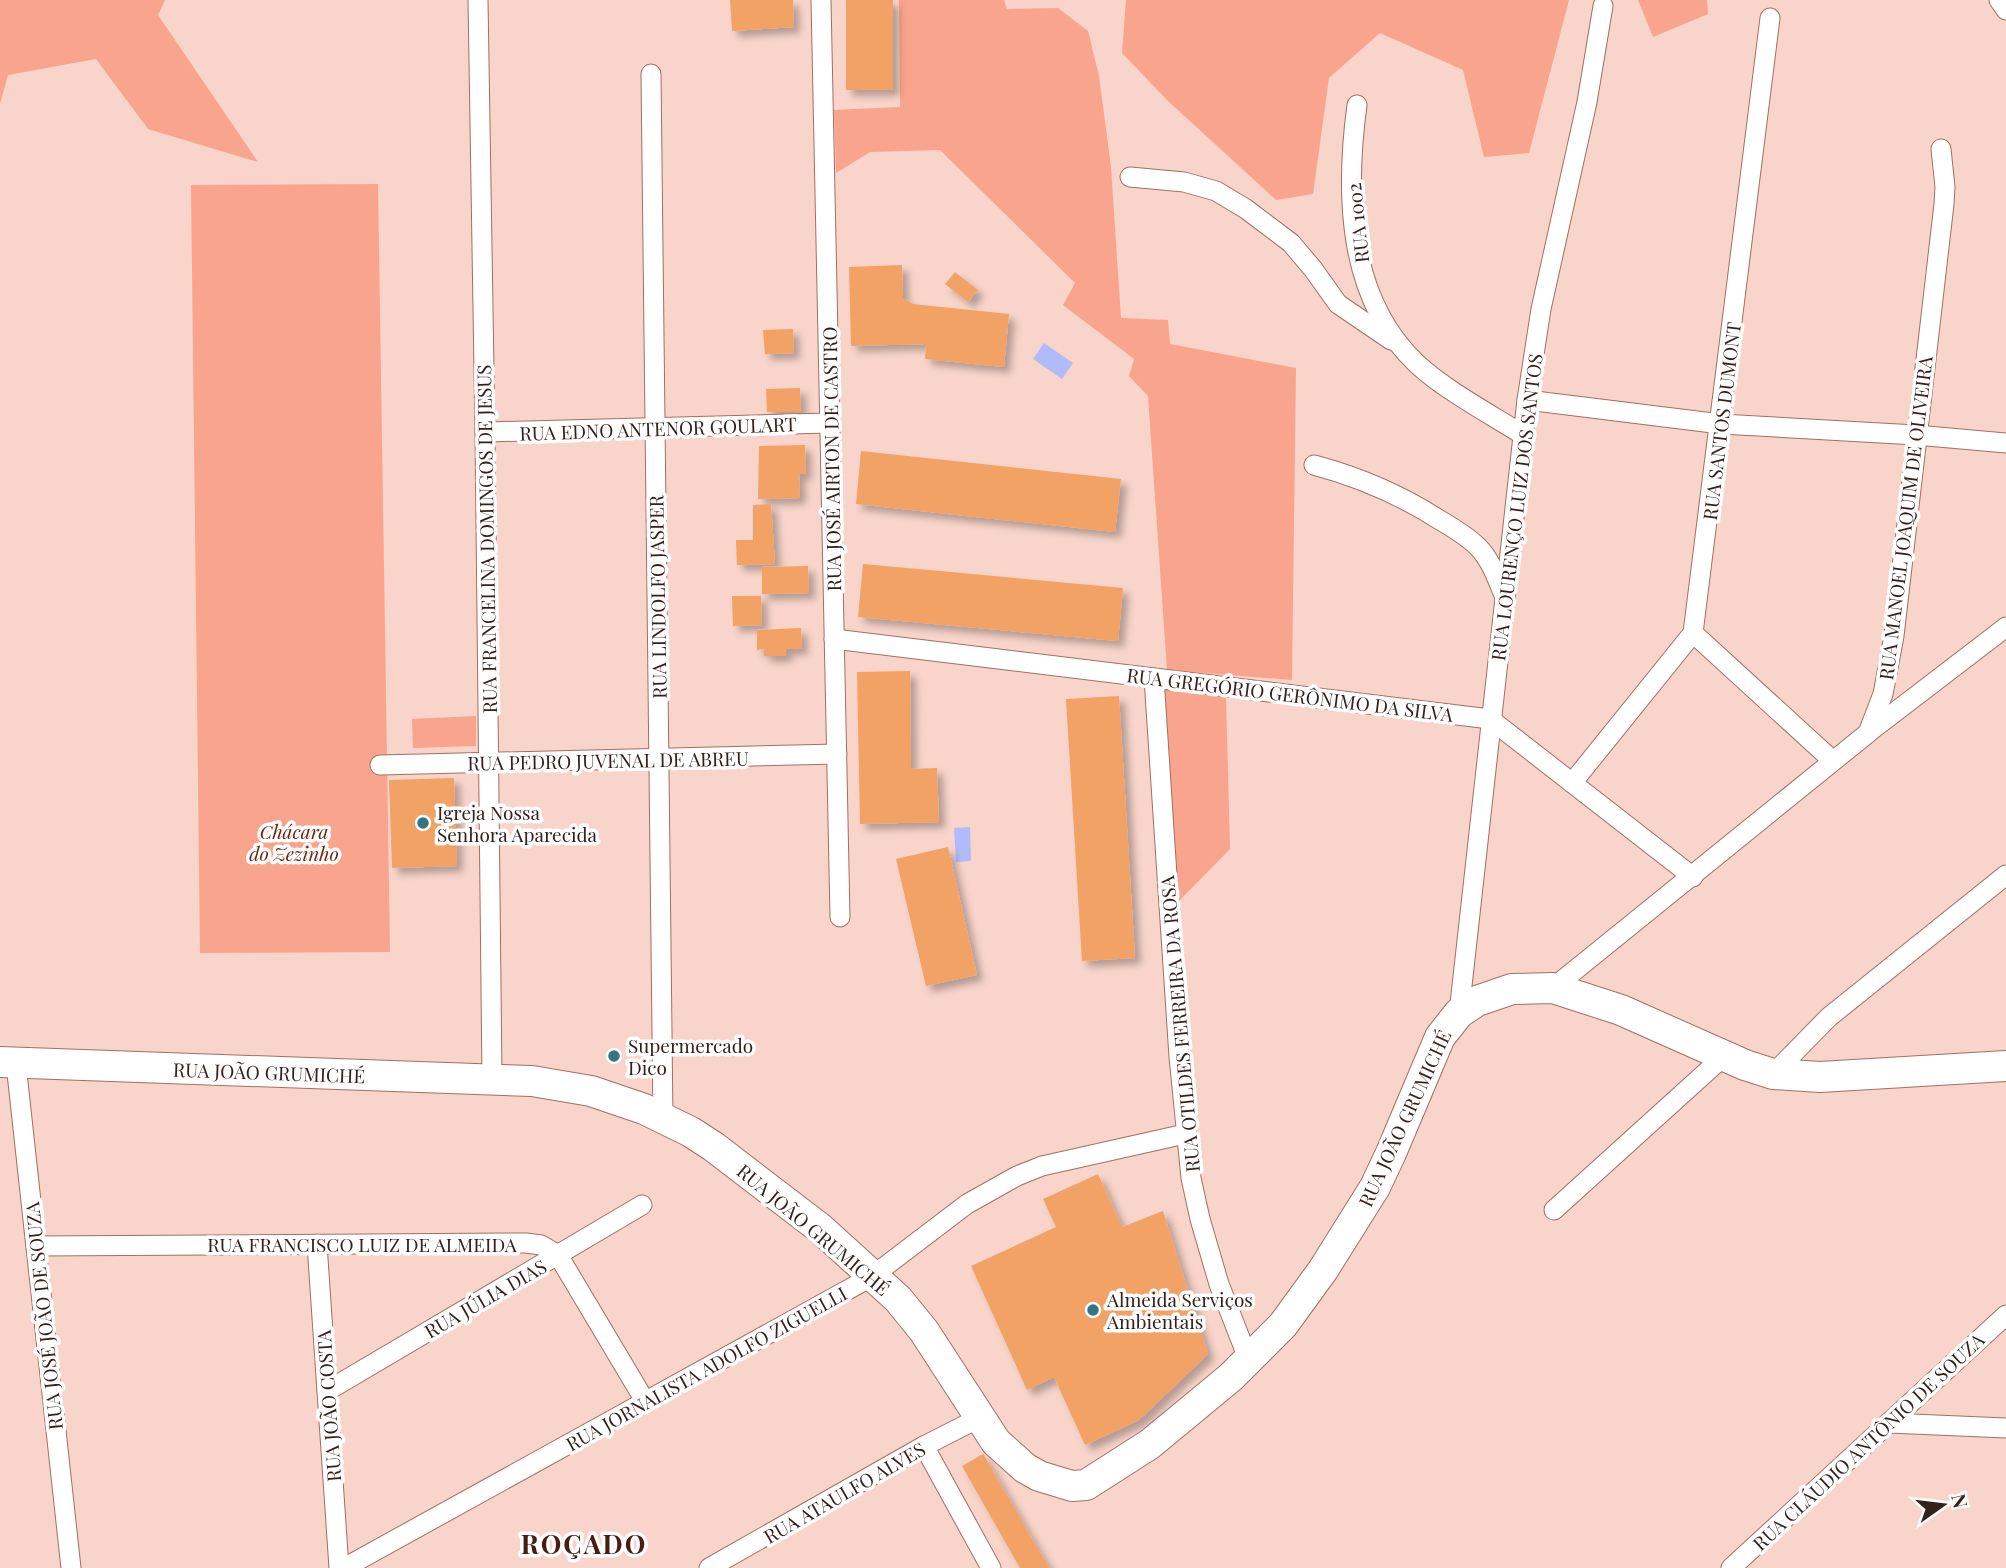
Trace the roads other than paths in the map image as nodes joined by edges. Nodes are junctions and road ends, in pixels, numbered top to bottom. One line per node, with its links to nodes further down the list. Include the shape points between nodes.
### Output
1 (478, 0): 16 (street, RUA FRANCELINA DOMINGOS DE JESUS)
2 (821, 0): 13 (street, RUA JOSÉ AIRTON DE CASTRO)
3 (1999, 0): 5 (street)
4 (1603, 6): 12 (street, RUA LOURENÇO LUIZ DOS SANTOS)
5 (2006, 10)
6 (1770, 18): 14 (street, RUA SANTOS DUMONT)
7 (651, 74): 15 (street, RUA LINDOLFO JASPER)
8 (1357, 105): 11 (street, RUA 1002, via 1352,163 1358,258 1376,310)
9 (1941, 149): 18 (street, RUA MANOEL JOAQUIM DE OLIVEIRA, via 1944,204)
10 (1129, 177): 11 (street, via 1216,191 1246,209 1291,243 1338,304)
11 (1398, 344): 17 (street, RUA 1002, via 1433,376)
12 (1527, 400): 14 (street); 17 (street, RUA LOURENÇO LUIZ DOS SANTOS)
13 (830, 423): 15 (street, RUA EDNO ANTENOR GOULART); 24 (street, RUA JOSÉ AIRTON DE CASTRO)
14 (1721, 424): 18 (street); 23 (street, RUA SANTOS DUMONT)
15 (655, 428): 16 (street, RUA EDNO ANTENOR GOULART); 29 (street, RUA LINDOLFO JASPER)
16 (485, 432): 31 (street, RUA FRANCELINA DOMINGOS DE JESUS)
17 (1523, 435): 21 (street, RUA LOURENÇO LUIZ DOS SANTOS)
18 (1916, 435): 19 (street); 27 (street, RUA MANOEL JOAQUIM DE OLIVEIRA, via 1894,636 1883,694)
19 (2006, 443)
20 (1314, 465): 21 (street, via 1381,486 1455,530 1487,558)
21 (1505, 596): 26 (street, RUA LOURENÇO LUIZ DOS SANTOS)
22 (2006, 627): 27 (street)
23 (1693, 633): 30 (street); 33 (street)
24 (834, 639): 25 (street, RUA GREGÓRIO GERÔNIMO DA SILVA); 28 (street, RUA JOSÉ AIRTON DE CASTRO)
25 (1154, 678): 26 (street, RUA GREGÓRIO GERÔNIMO DA SILVA); 45 (street, RUA OTILDES FERREIRA DA ROSA)
26 (1490, 719): 33 (street); 38 (street, RUA LOURENÇO LUIZ DOS SANTOS)
27 (1868, 733): 30 (street)
28 (836, 754): 29 (street, RUA PEDRO JUVENAL DE ABREU); 36 (street, RUA JOSÉ AIRTON DE CASTRO)
29 (659, 758): 31 (street, RUA PEDRO JUVENAL DE ABREU); 44 (street, RUA LINDOLFO JASPER)
30 (1833, 761): 35 (street)
31 (488, 763): 32 (street, RUA PEDRO JUVENAL DE ABREU); 43 (street, RUA FRANCELINA DOMINGOS DE JESUS)
32 (380, 765)
33 (1572, 783): 35 (street)
34 (2006, 875): 42 (street, via 1829,1017)
35 (1693, 877): 37 (street)
36 (840, 917)
37 (1553, 988): 38 (main road, RUA JOÃO GRUMICHÉ, via 1495,993); 39 (main road, RUA JOÃO GRUMICHÉ, via 1621,1010)
38 (1459, 1013): 53 (main road, RUA JOÃO GRUMICHÉ, via 1440,1037 1375,1187 1299,1304)
39 (1724, 1057): 42 (main road, RUA JOÃO GRUMICHÉ); 47 (street)
40 (8, 1063): 43 (main road, RUA JOÃO GRUMICHÉ); 49 (street, RUA JOSÉ JOÃO DE SOUZA)
41 (2006, 1066): 42 (main road, RUA JOÃO GRUMICHÉ, via 1820,1077)
42 (1773, 1074)
43 (492, 1079): 44 (main road, RUA JOÃO GRUMICHÉ, via 591,1091)
44 (663, 1120): 51 (main road, RUA JOÃO GRUMICHÉ, via 714,1147 821,1229)
45 (1185, 1134): 51 (street, RUA JORNALISTA ADOLFO ZIGUELLI, via 1042,1166 1017,1176 968,1204); 53 (street, RUA OTILDES FERREIRA DA ROSA, via 1200,1219)
46 (642, 1205): 50 (street, RUA JÚLIA DIAS)
47 (1554, 1210)
48 (317, 1244): 49 (street, RUA FRANCISCO LUIZ DE ALMEIDA); 50 (street, RUA FRANCISCO LUIZ DE ALMEIDA, via 526,1243); 54 (street, RUA JOÃO COSTA)
49 (36, 1246): 60 (street, RUA JOSÉ JOÃO DE SOUZA)
50 (558, 1255): 54 (street, RUA JÚLIA DIAS); 55 (street)
51 (871, 1277): 55 (street, RUA JORNALISTA ADOLFO ZIGUELLI); 56 (main road, RUA JOÃO GRUMICHÉ, via 898,1299 925,1331)
52 (2006, 1315): 57 (street, RUA CLÁUDIO ANTÔNIO DE SOUZA)
53 (1249, 1361): 56 (main road, RUA JOÃO GRUMICHÉ, via 1150,1444 1086,1485 1072,1486 1025,1468 996,1442)
54 (327, 1391): 61 (street, RUA JOÃO COSTA)
55 (645, 1401): 61 (street, RUA JORNALISTA ADOLFO ZIGUELLI)
56 (979, 1418): 59 (street, RUA ATAULFO ALVES)
57 (1889, 1423): 58 (street); 64 (street, RUA CLÁUDIO ANTÔNIO DE SOUZA)
58 (2006, 1428)
59 (924, 1446): 62 (street, RUA ATAULFO ALVES); 63 (street)
60 (71, 1568)
61 (342, 1568)
62 (709, 1568)
63 (991, 1568)
64 (1731, 1568)

